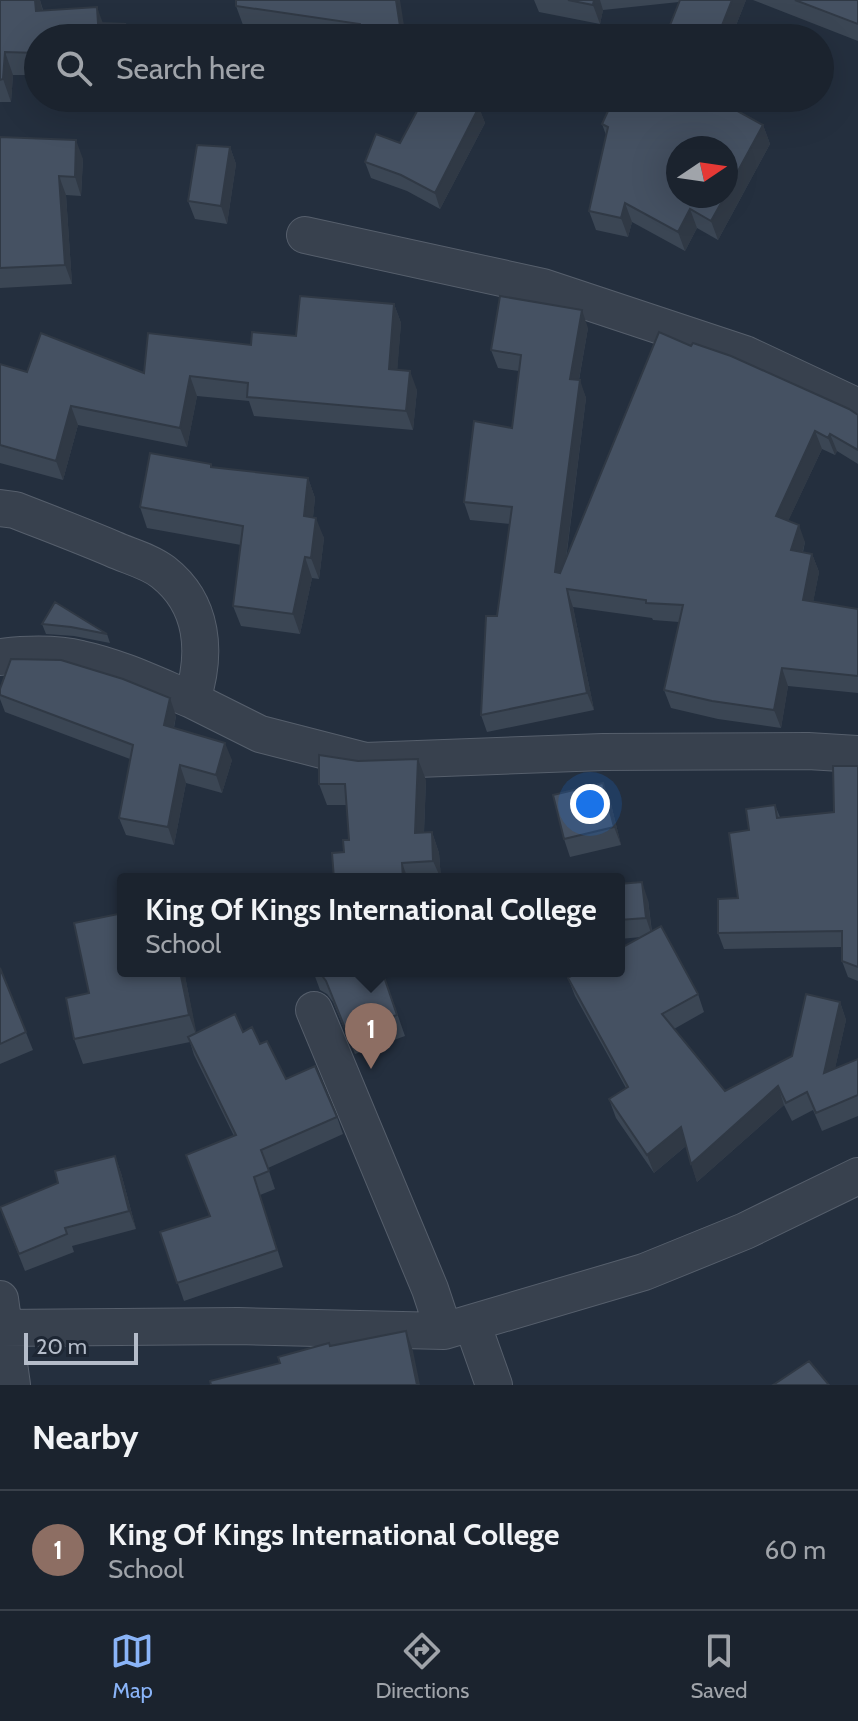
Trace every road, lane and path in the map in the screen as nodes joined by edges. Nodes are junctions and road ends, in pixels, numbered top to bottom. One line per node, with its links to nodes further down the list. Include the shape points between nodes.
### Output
1 (305, 235): 2 (street, via 543,287 745,354)
2 (858, 407)
3 (0, 508): 5 (street, via 161,570 182,589 202,645)
4 (0, 657): 5 (street, via 80,658)
5 (192, 700): 6 (street, via 260,734 365,761 603,752)
6 (858, 754)
7 (314, 1010): 10 (street, via 430,1289)
8 (858, 1176): 10 (street, via 644,1272)
9 (2, 1317): 10 (street); 11 (street)
10 (458, 1327): 12 (street)
11 (12, 1385)
12 (494, 1385)

